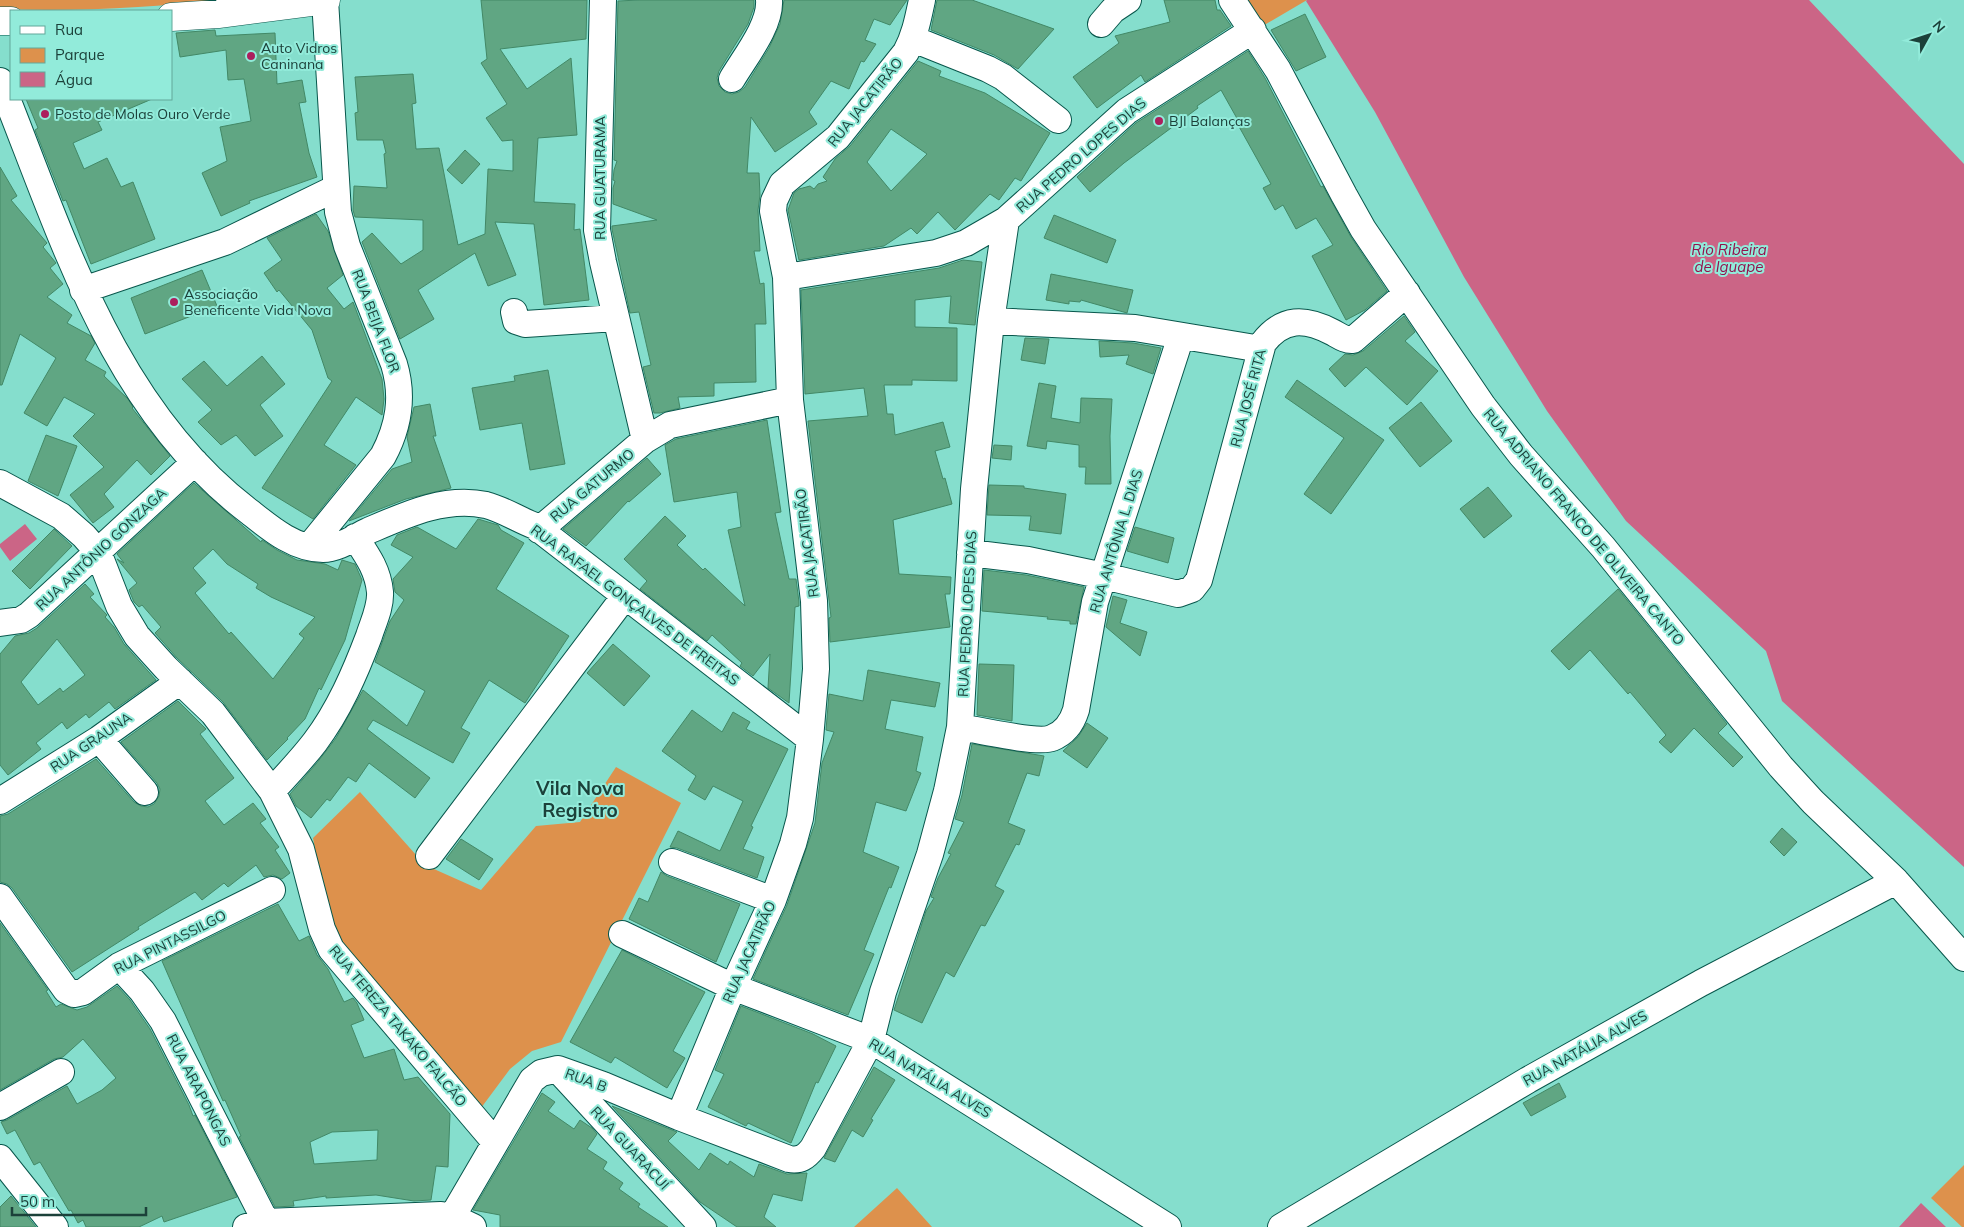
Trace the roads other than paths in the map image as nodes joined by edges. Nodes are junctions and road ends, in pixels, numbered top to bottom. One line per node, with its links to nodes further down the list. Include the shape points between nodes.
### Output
1 (326, 0): 7 (main road); 14 (street, RUA BEIJA FLOR)
2 (603, 0): 20 (street, RUA GUATURAMA, via 597,230)
3 (769, 0): 11 (street, via 765,24)
4 (922, 0): 10 (street, RUA JACATIRÃO)
5 (1128, 0): 8 (street)
6 (1232, 0): 9 (street, RUA ADRIANO FRANCO DE OLIVEIRA CANTO)
7 (172, 17)
8 (1101, 24)
9 (1253, 30): 15 (street, RUA PEDRO LOPES DIAS, via 1127,111); 18 (street, RUA ADRIANO FRANCO DE OLIVEIRA CANTO, via 1354,212)
10 (913, 39): 13 (street, via 988,69); 16 (street, RUA JACATIRÃO, via 838,137 790,176 777,192 773,211)
11 (732, 79)
12 (0, 81): 17 (street, RUA RAFAEL GONÇALVES DE FREITAS)
13 (1058, 120)
14 (336, 188): 17 (street, via 225,242); 30 (street, RUA BEIJA FLOR, via 338,212 347,246 399,379 400,409 383,456)
15 (1006, 220): 16 (street, via 966,242 936,253); 21 (street, RUA PEDRO LOPES DIAS)
16 (786, 277): 24 (street, RUA JACATIRÃO)
17 (83, 290): 26 (street, RUA RAFAEL GONÇALVES DE FREITAS, via 103,331 143,397)
18 (1407, 293): 23 (street, RUA JOSÉ RITA, via 1353,340 1315,324 1296,322 1275,330); 45 (street, RUA ADRIANO FRANCO DE OLIVEIRA CANTO, via 1520,455 1603,547 1781,767)
19 (514, 312): 20 (street, via 516,321 525,324)
20 (616, 318): 25 (street, RUA GUATURAMA)
21 (991, 320): 22 (street, via 1126,327); 32 (street, RUA PEDRO LOPES DIAS)
22 (1181, 336): 23 (street); 33 (street, RUA ANTÔNIA L. DIAS)
23 (1260, 349): 33 (street, RUA JOSÉ RITA, via 1199,580 1192,589 1178,594)
24 (790, 400): 25 (street, RUA GATURMO, via 686,420 670,425); 39 (street, RUA JACATIRÃO, via 814,601 816,669)
25 (645, 440): 28 (street, RUA GATURMO)
26 (195, 462): 30 (street, RUA RAFAEL GONÇALVES DE FREITAS, via 267,526); 31 (street, RUA ANTÔNIO GONZAGA)
27 (0, 483): 31 (street, RUA TEREZA TAKAKO FALCÃO, via 61,516)
28 (539, 530): 29 (street, RUA RAFAEL GONÇALVES DE FREITAS, via 487,506 460,502 427,508); 34 (street, RUA RAFAEL GONÇALVES DE FREITAS)
29 (355, 537): 30 (street, RUA RAFAEL GONÇALVES DE FREITAS, via 324,549); 40 (street, via 378,576 380,595 377,613 358,666 317,740)
30 (309, 547)
31 (98, 552): 35 (street, RUA ANTÔNIO GONZAGA, via 29,615 21,620); 36 (street, RUA TEREZA TAKAKO FALCÃO, via 127,622)
32 (970, 553): 33 (street, via 1028,560); 37 (street, RUA PEDRO LOPES DIAS)
33 (1104, 576): 37 (street, RUA ANTÔNIA L. DIAS, via 1095,602 1076,710 1067,728 1050,739 1042,740)
34 (625, 596): 39 (street, RUA RAFAEL GONÇALVES DE FREITAS); 43 (street)
35 (0, 623)
36 (180, 681): 38 (street, RUA GRAUNA); 40 (street, RUA TEREZA TAKAKO FALCÃO, via 213,713)
37 (960, 727): 53 (street, RUA PEDRO LOPES DIAS, via 948,791)
38 (99, 739): 41 (street); 42 (street, RUA GRAUNA)
39 (810, 739): 48 (street, RUA JACATIRÃO, via 800,818)
40 (272, 791): 58 (street, RUA TEREZA TAKAKO FALCÃO, via 302,849 326,941)
41 (145, 792)
42 (0, 801)
43 (429, 856)
44 (672, 862): 48 (street)
45 (1896, 881): 50 (street, RUA ADRIANO FRANCO DE OLIVEIRA CANTO); 65 (street, RUA NATÁLIA ALVES, via 1700,983 1537,1075)
46 (272, 890): 51 (street, RUA PINTASSILGO)
47 (0, 897): 51 (street, RUA PINTASSILGO, via 70,993 83,992)
48 (773, 900): 52 (street, RUA JACATIRÃO)
49 (622, 934): 52 (street, RUA NATÁLIA ALVES)
50 (1964, 958)
51 (119, 966): 61 (street, RUA ARAPONGAS, via 163,1021)
52 (733, 988): 53 (street, RUA NATÁLIA ALVES); 57 (street, RUA JACATIRÃO)
53 (870, 1040): 57 (street, RUA PEDRO LOPES DIAS, via 806,1157 789,1159); 64 (street, RUA NATÁLIA ALVES)
54 (558, 1069): 57 (street, RUA B); 58 (street, RUA B, via 540,1073 532,1080); 63 (street, RUA GUARACUÍ)
55 (61, 1072): 56 (street)
56 (0, 1107)
57 (679, 1117)
58 (495, 1142): 60 (street, RUA B)
59 (0, 1158): 62 (street)
60 (462, 1222): 61 (street, via 441,1215)
61 (256, 1225)
62 (55, 1227)
63 (703, 1227)
64 (1168, 1227)
65 (1281, 1227)

